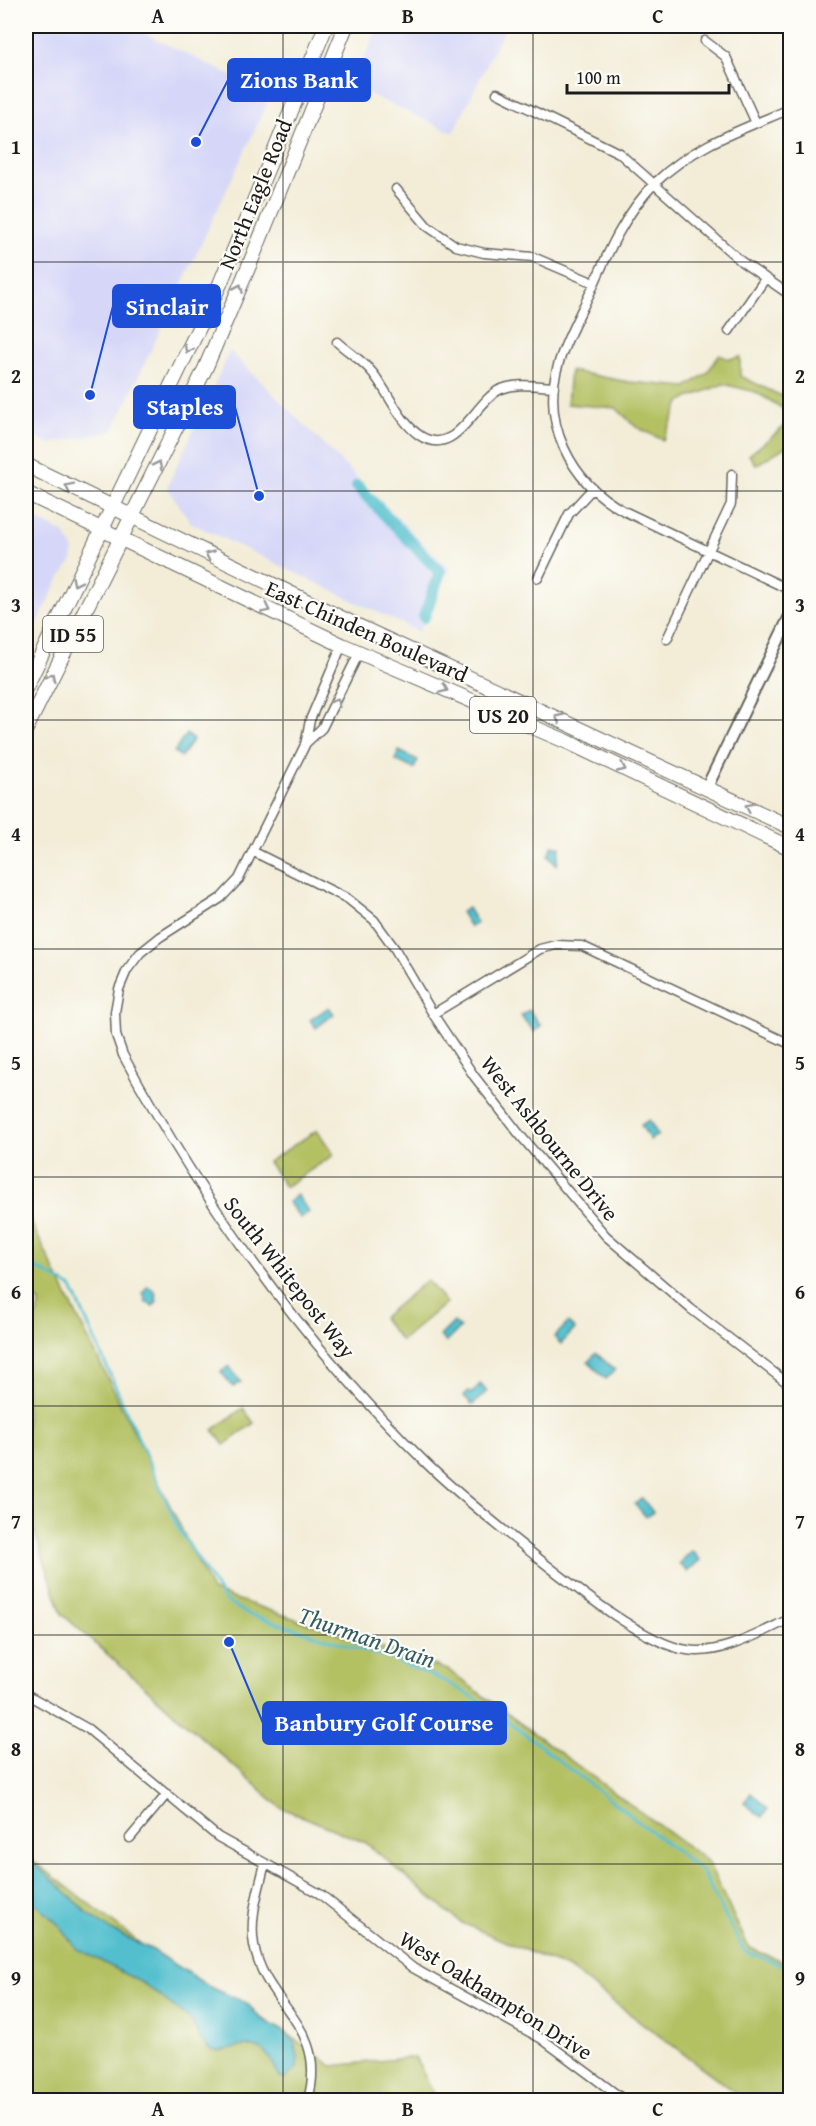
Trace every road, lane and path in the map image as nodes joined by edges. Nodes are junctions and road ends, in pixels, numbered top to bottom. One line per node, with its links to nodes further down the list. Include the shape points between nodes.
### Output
1 (326, 26): 19 (main road, North Eagle Road / ID 55, one-way to 19, via 233,255)
2 (346, 26): 20 (main road, North Eagle Road / ID 55, one-way to 2, via 251,261)
3 (705, 41): 6 (street, via 726,57)
4 (497, 93): 7 (street, via 609,147)
5 (790, 109): 6 (street)
6 (756, 123): 7 (street, via 692,154)
7 (655, 183): 9 (street); 10 (street, via 622,225)
8 (396, 189): 10 (street, via 428,226 456,246 533,257)
9 (765, 279): 11 (street); 12 (street)
10 (594, 283): 14 (street, via 563,351)
11 (790, 295)
12 (729, 331)
13 (337, 342): 14 (street, via 372,371 409,426 420,436 433,440 454,436 499,390 520,385)
14 (554, 387): 17 (street, via 554,413 564,449)
15 (26, 465): 19 (main road, US 20, one-way to 15)
16 (732, 474): 23 (street, via 731,504)
17 (592, 489): 23 (street, via 624,511); 24 (street, via 569,514)
18 (26, 493): 21 (main road, East Chinden Boulevard / US 20)
19 (112, 508): 20 (main road, US 20); 21 (main road, North Eagle Road / ID 55)
20 (132, 518): 22 (main road, North Eagle Road / ID 55); 33 (main road, East Chinden Boulevard / US 20, one-way to 20)
21 (101, 530): 22 (main road, East Chinden Boulevard / US 20); 30 (main road, ID 55, one-way to 30)
22 (121, 539): 28 (main road, East Chinden Boulevard / US 20, one-way to 28); 31 (main road, ID 55, one-way to 22)
23 (709, 551): 25 (street); 27 (street)
24 (538, 578)
25 (790, 590)
26 (790, 616): 33 (street)
27 (667, 639)
28 (342, 645): 29 (main road, East Chinden Boulevard / US 20); 32 (street, South Whitepost Way, via 310,720)
29 (360, 653): 32 (street, South Whitepost Way, one-way to 29, via 322,728); 34 (main road, East Chinden Boulevard / US 20, one-way to 34, via 570,743)
30 (26, 687)
31 (26, 729)
32 (304, 745): 38 (street, South Whitepost Way)
33 (707, 787): 35 (main road, East Chinden Boulevard / US 20, one-way to 33)
34 (714, 812): 36 (main road, via 753,821); 37 (main road, East Chinden Boulevard / US 20)
35 (790, 826)
36 (790, 839)
37 (790, 848)
38 (254, 852): 39 (street, West Ashbourne Drive, via 348,898 374,920); 42 (street, South Whitepost Way, via 239,879 221,898 140,953 118,989 115,1012 116,1035 123,1055 198,1185 240,1248 320,1350 426,1464 579,1590 662,1644 689,1651 735,1642)
39 (433, 1014): 40 (street, via 540,949 582,946); 41 (street, West Ashbourne Drive, via 474,1076 606,1236)
40 (790, 1044)
41 (790, 1385)
42 (790, 1619)
43 (26, 1694): 44 (street, West Oakhampton Drive, via 88,1729)
44 (167, 1794): 45 (street); 46 (street, West Oakhampton Drive, via 218,1837)
45 (130, 1838)
46 (265, 1863): 47 (street, via 253,1915 254,1945 266,1976 294,2015 308,2043 312,2073); 48 (street, West Oakhampton Drive, via 320,1893 413,1968 542,2039)
47 (308, 2100)
48 (624, 2100)

